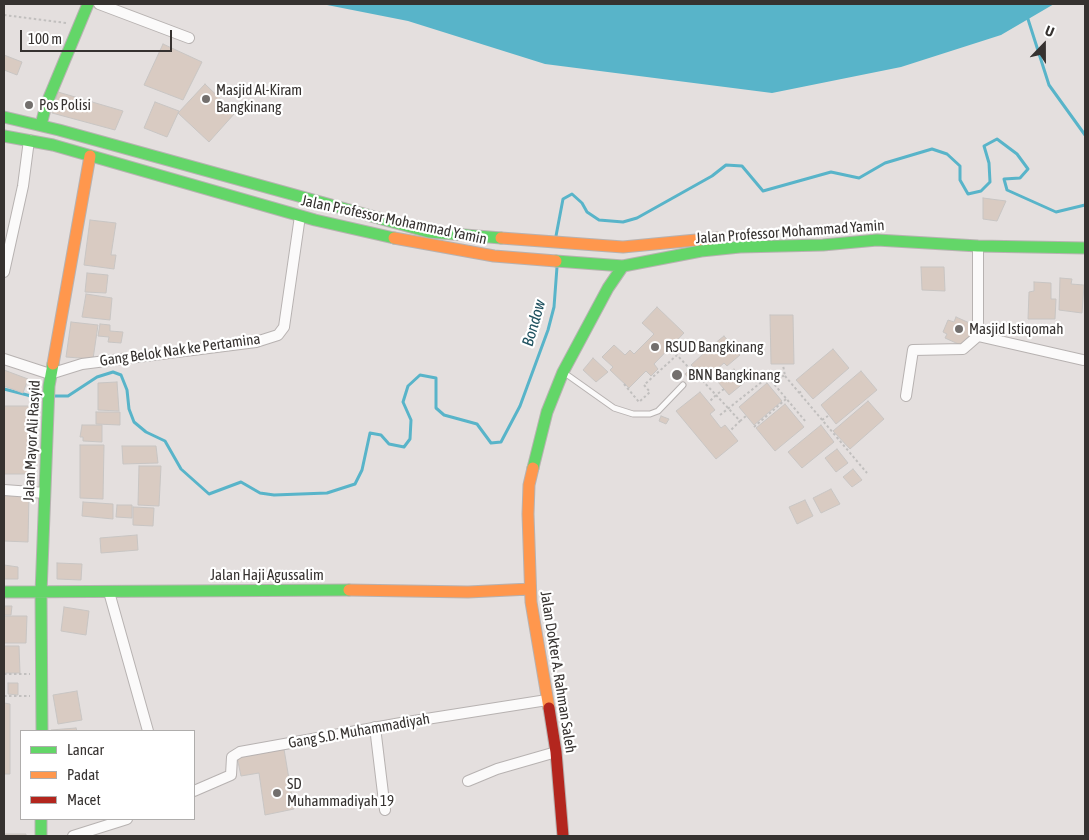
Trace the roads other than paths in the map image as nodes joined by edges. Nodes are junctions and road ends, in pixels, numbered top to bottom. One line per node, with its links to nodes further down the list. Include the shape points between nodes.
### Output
1 (88, 4): 5 (main road, via 46,105)
2 (99, 4): 3 (street)
3 (190, 38)
4 (4, 117): 5 (main road, Jalan Professor Mohammad Yamin)
5 (41, 125): 9 (main road, Jalan Professor Mohammad Yamin)
6 (4, 136): 7 (main road, Jalan Professor Mohammad Yamin)
7 (30, 140): 8 (main road, Jalan Professor Mohammad Yamin); 17 (street)
8 (90, 156): 10 (main road, Jalan Professor Mohammad Yamin); 23 (main road, Jalan Mayor Ali Rasyid)
9 (252, 185): 10 (main road); 12 (main road, Jalan Professor Mohammad Yamin, via 429,232 583,245 622,247 818,233)
10 (249, 201): 11 (main road, Jalan Professor Mohammad Yamin)
11 (300, 216): 15 (main road, Jalan Professor Mohammad Yamin, via 428,245 494,256); 23 (street, Gang Belok Nak ke Pertamina, via 284,327 278,335 256,342 82,364)
12 (1085, 241)
13 (978, 246): 14 (main road, Jalan Professor Mohammad Yamin); 16 (main road, Jalan Professor Mohammad Yamin, via 877,240 740,247); 19 (street)
14 (1085, 248)
15 (602, 264): 16 (main road, Jalan Professor Mohammad Yamin); 18 (main road)
16 (623, 266): 18 (main road, Jalan Dokter A. Rahman Saleh)
17 (4, 272)
18 (608, 288): 22 (main road, Jalan Dokter A. Rahman Saleh)
19 (978, 336): 21 (street); 25 (street, via 963,349 913,350)
20 (4, 359): 23 (street)
21 (1083, 360)
22 (563, 372): 24 (lane, via 614,408 632,414 658,411); 28 (main road, Jalan Dokter A. Rahman Saleh, via 547,412 529,485)
23 (50, 374): 27 (main road, Jalan Mayor Ali Rasyid)
24 (683, 385)
25 (906, 396)
26 (4, 490): 27 (street)
27 (45, 493): 31 (main road, Jalan Mayor Ali Rasyid)
28 (530, 589): 30 (main road, Jalan Haji Agussalim, via 468,592 297,589); 32 (main road, Jalan Dokter A. Rahman Saleh)
29 (4, 592): 31 (main road, Jalan Haji Agussalim)
30 (109, 592): 31 (main road, Jalan Haji Agussalim); 35 (street)
31 (41, 593): 34 (main road, Jalan Mayor Ali Rasyid)
32 (547, 700): 33 (street, Gang S.D. Muhammadiyah); 36 (main road, Jalan Dokter A. Rahman Saleh)
33 (375, 728): 38 (street, Gang S.D. Muhammadiyah, via 240,752 232,757 231,775); 39 (street)
34 (42, 730)
35 (148, 730)
36 (556, 752): 37 (street); 44 (main road, Jalan Dokter A. Rahman Saleh)
37 (468, 781)
38 (195, 791)
39 (386, 810)
40 (41, 820): 42 (main road)
41 (124, 820): 43 (street)
42 (40, 836)
43 (73, 836)
44 (563, 836)

